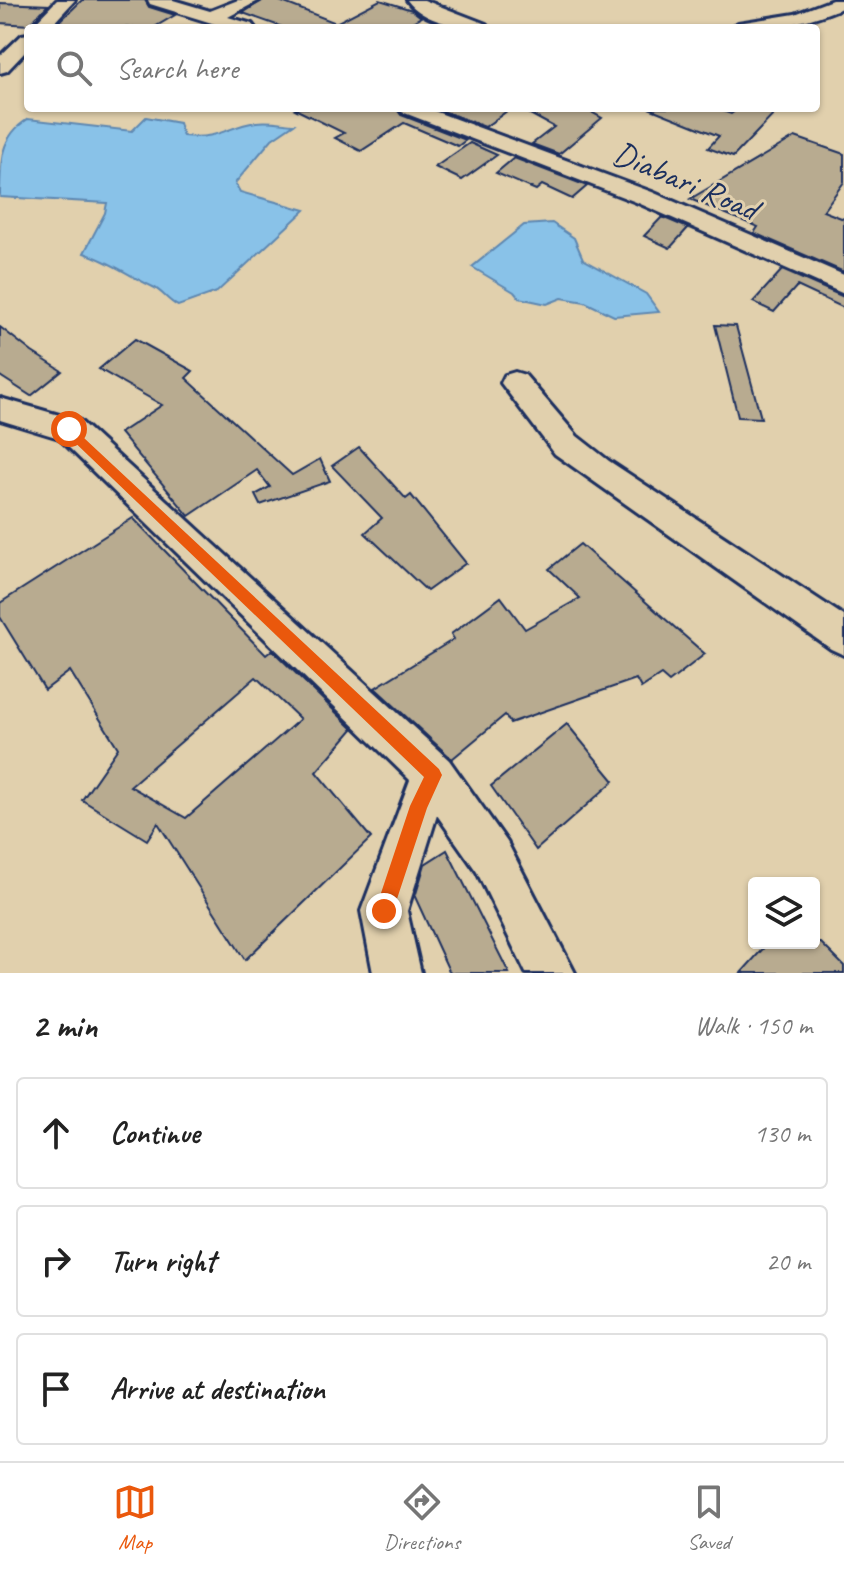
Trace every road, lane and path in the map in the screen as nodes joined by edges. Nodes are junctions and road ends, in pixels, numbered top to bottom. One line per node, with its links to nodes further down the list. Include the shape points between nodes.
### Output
1 (67, 0): 7 (street)
2 (156, 0): 6 (street)
3 (252, 0): 6 (street)
4 (415, 0): 9 (street)
5 (844, 1): 10 (street, via 799,19)
6 (212, 17): 8 (street)
7 (43, 24)
8 (234, 24)
9 (469, 24)
10 (765, 24)
11 (24, 43): 12 (street)
12 (0, 67)
13 (418, 112): 14 (street, Diabari Road, via 670,208)
14 (844, 285)
15 (515, 383): 17 (street, via 566,445 598,470)
16 (0, 409): 18 (street, via 69,429)
17 (844, 637)
18 (434, 775): 19 (street, via 384,911); 20 (street, via 492,857)
19 (397, 973)
20 (551, 973)

